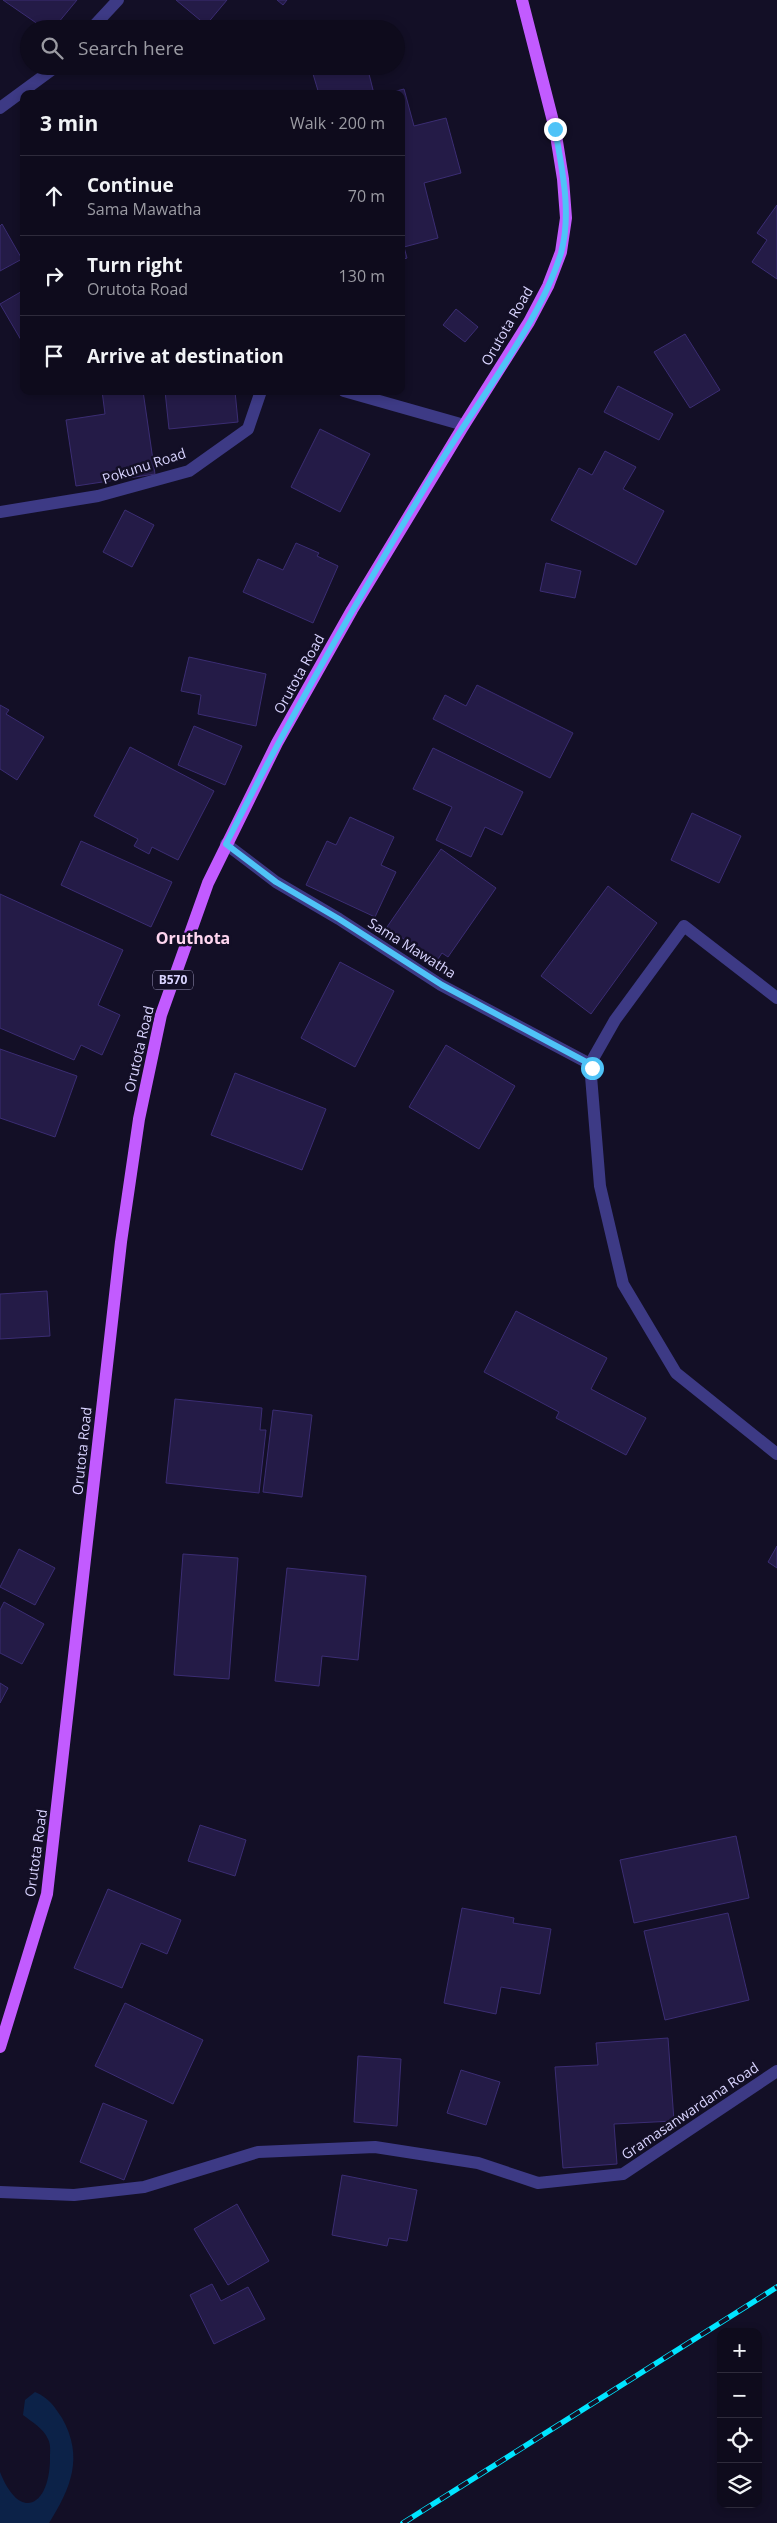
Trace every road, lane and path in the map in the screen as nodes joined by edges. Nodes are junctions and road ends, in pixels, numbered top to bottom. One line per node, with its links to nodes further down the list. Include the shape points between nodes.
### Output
1 (118, 0): 3 (street)
2 (522, 0): 10 (main road, Orutota Road / B570, via 555,129 566,218 561,252 548,286)
3 (99, 20)
4 (45, 75): 5 (street)
5 (24, 90)
6 (20, 93): 7 (street)
7 (0, 108)
8 (260, 395): 11 (street, Pokunu Road, via 248,428 189,471 98,496)
9 (359, 395): 10 (street)
10 (464, 424): 12 (main road, Orutota Road / B570, via 352,610 277,743)
11 (0, 512)
12 (226, 844): 14 (street, Sama Mawatha, via 276,882 442,985); 16 (main road, Orutota Road / B570, via 208,883 161,1015 139,1119 121,1242 47,1894)
13 (777, 998): 14 (street, via 684,926 615,1020)
14 (590, 1064): 15 (street, via 600,1186 623,1284 676,1373)
15 (777, 1454)
16 (0, 2047)
17 (777, 2072): 18 (street, Gramasanwardana Road, via 623,2174 538,2183 478,2163 375,2147 258,2152 144,2187 74,2195)
18 (0, 2192)

